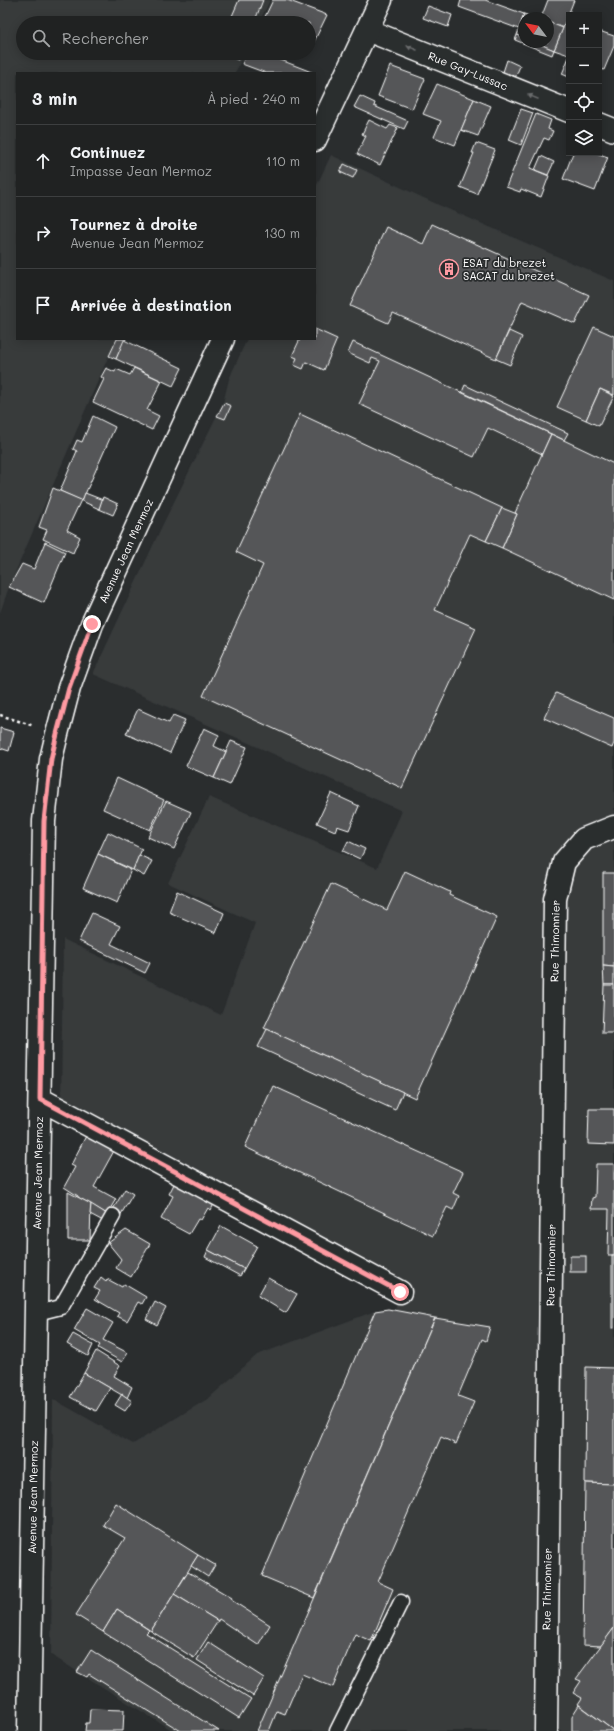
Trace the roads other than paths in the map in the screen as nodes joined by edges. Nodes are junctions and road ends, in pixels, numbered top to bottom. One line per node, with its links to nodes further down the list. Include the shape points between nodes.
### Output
1 (381, 0): 2 (main road)
2 (367, 30): 3 (main road, Rue Gay-Lussac, one-way to 2); 6 (main road)
3 (566, 111)
4 (602, 125): 5 (main road)
5 (614, 130)
6 (316, 138)
7 (223, 340): 9 (main road, Avenue Jean Mermoz, via 92,624 69,688 57,734 51,759 44,821)
8 (614, 827): 16 (main road, Rue Thimonnier, via 584,839 564,862 555,899)
9 (40, 1099): 11 (main road); 12 (main road, Avenue Jean Mermoz)
10 (113, 1216): 12 (lane, via 61,1307)
11 (400, 1292)
12 (37, 1314): 14 (main road, Avenue Jean Mermoz)
13 (401, 1602): 15 (lane)
14 (29, 1731)
15 (338, 1731)
16 (546, 1731)

